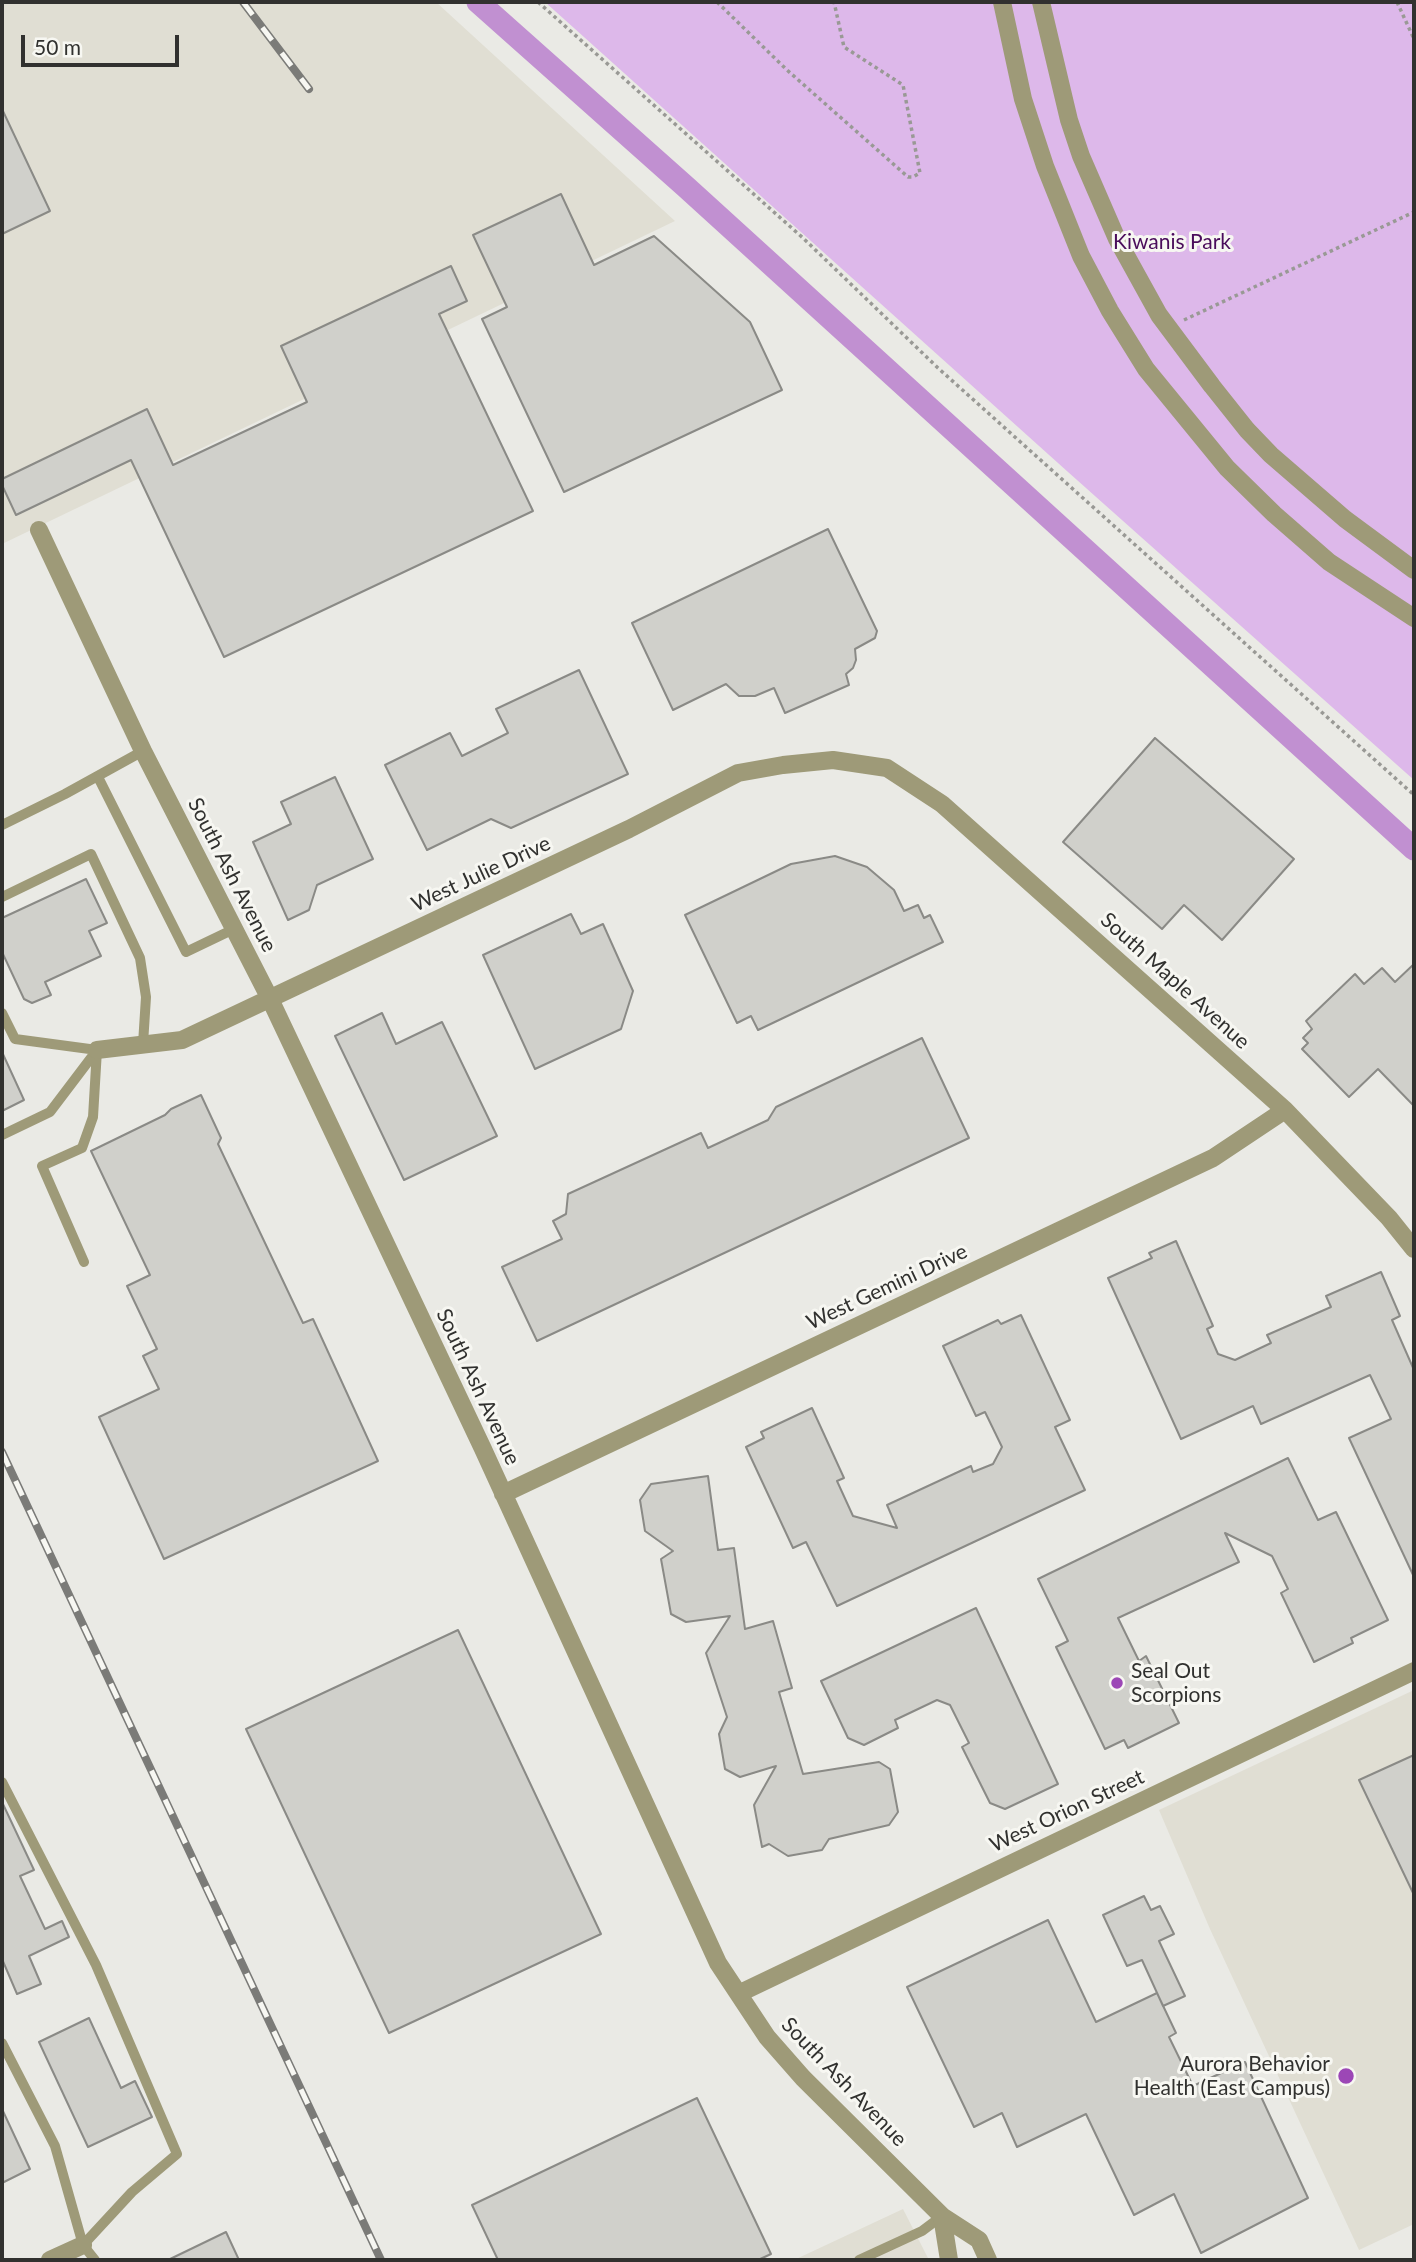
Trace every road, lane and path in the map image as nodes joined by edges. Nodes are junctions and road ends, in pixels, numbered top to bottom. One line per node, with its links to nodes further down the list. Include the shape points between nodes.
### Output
1 (538, 2): 16 (path)
2 (716, 2): 3 (path, via 786,70 908,177 914,177 920,173 903,85 844,47)
3 (834, 2)
4 (1002, 2): 12 (street, via 1023,99 1045,166 1081,256 1146,369 1227,468 1274,514 1329,562)
5 (1041, 2): 11 (street, via 1081,156 1117,239 1159,314 1271,455)
6 (1397, 2): 7 (path)
7 (1414, 38)
8 (1414, 212): 9 (path)
9 (1182, 320)
10 (39, 530): 13 (street, South Ash Avenue)
11 (1414, 570)
12 (1414, 618)
13 (143, 751): 15 (lane); 19 (street, South Ash Avenue)
14 (887, 768): 20 (street, West Julie Drive, via 833,760 738,773); 24 (street, South Maple Avenue, via 942,804)
15 (97, 777): 17 (lane); 19 (lane, via 186,952)
16 (1414, 795)
17 (2, 825)
18 (2, 897): 22 (lane, via 91,854 140,958 146,997)
19 (234, 929): 20 (street, South Ash Avenue)
20 (270, 999): 22 (street, West Julie Drive, via 182,1040); 28 (street, South Ash Avenue)
21 (2, 1013): 23 (lane, via 15,1039)
22 (143, 1044): 23 (street, West Julie Drive)
23 (97, 1050): 25 (lane, via 50,1112); 27 (lane, via 93,1117 82,1148 42,1167)
24 (1285, 1110): 26 (street, South Maple Avenue); 28 (street, West Gemini Drive, via 1213,1158)
25 (2, 1135)
26 (1414, 1249)
27 (84, 1262)
28 (503, 1494): 31 (street, South Ash Avenue, via 718,1963)
29 (1414, 1671): 31 (street, West Orion Street)
30 (2, 1782): 34 (lane, via 96,1965 177,2154 132,2192)
31 (740, 1993): 33 (street, South Ash Avenue, via 767,2037 803,2078)
32 (2, 2043): 34 (lane, via 55,2146)
33 (942, 2216): 37 (lane, via 922,2231); 38 (street); 39 (street, South Ash Avenue, via 979,2240)
34 (83, 2245): 35 (street); 36 (lane)
35 (50, 2260)
36 (95, 2260)
37 (859, 2260)
38 (949, 2260)
39 (988, 2260)

